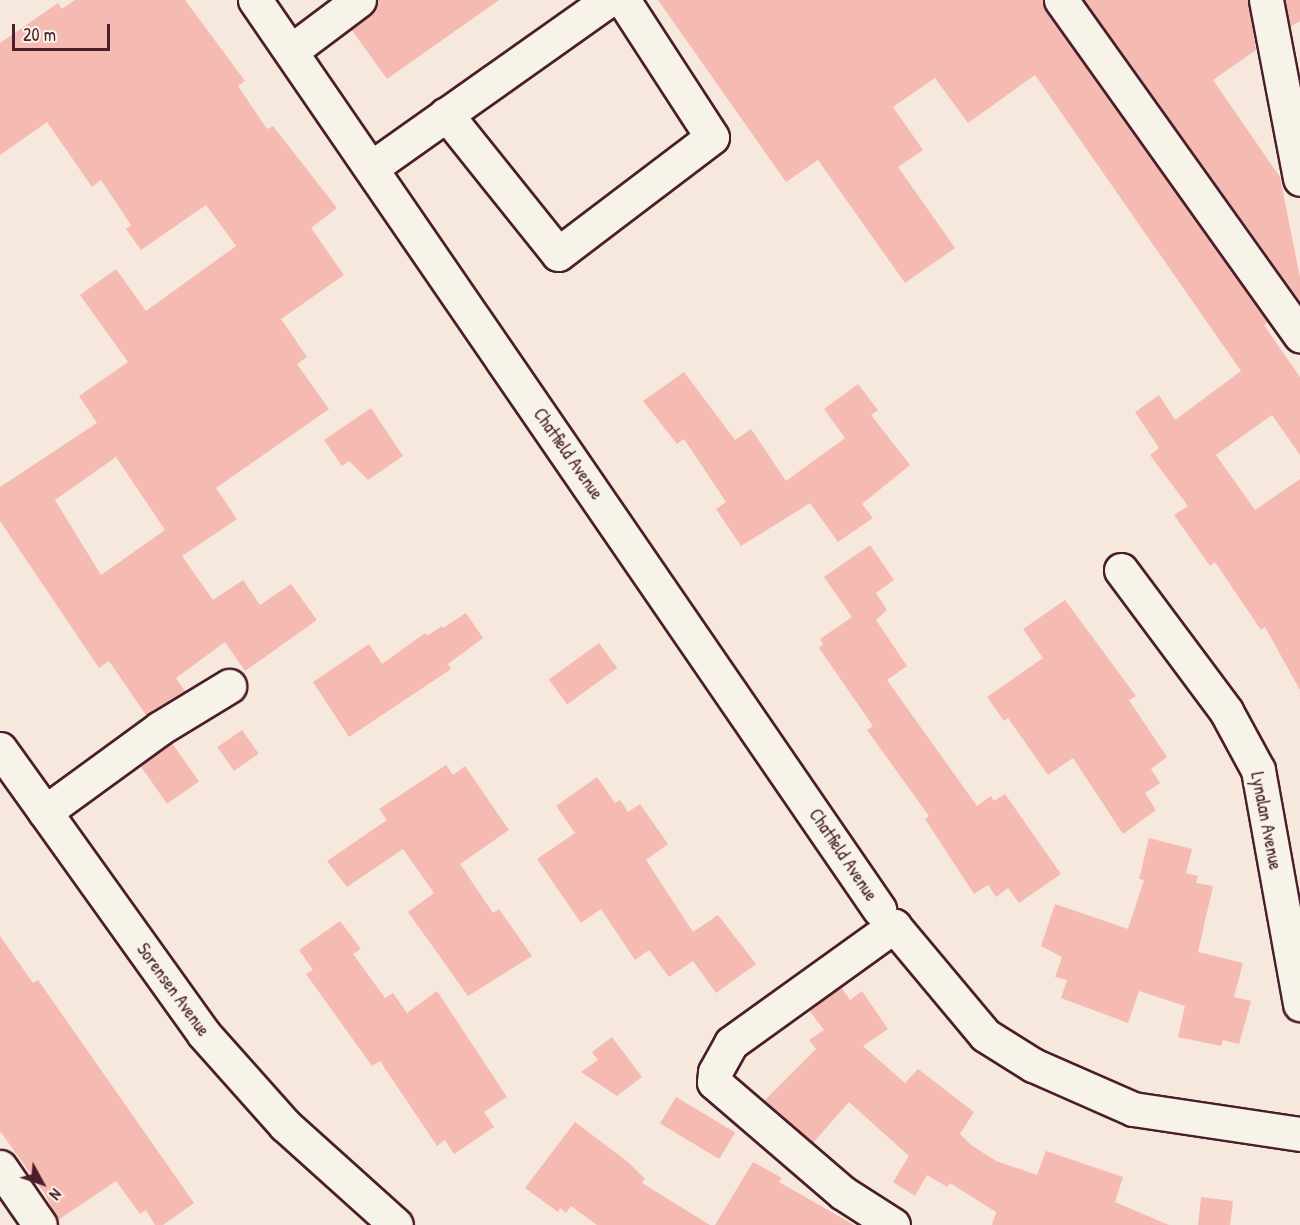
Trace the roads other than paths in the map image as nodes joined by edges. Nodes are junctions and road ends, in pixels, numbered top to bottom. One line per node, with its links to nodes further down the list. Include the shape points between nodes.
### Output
1 (255, 0): 7 (street, Chatfield Avenue)
2 (359, 0): 7 (street)
3 (608, 0): 8 (street)
4 (623, 0): 8 (street, via 712,137 558,254)
5 (1061, 0): 11 (street)
6 (1266, 0): 10 (street)
7 (291, 51): 9 (street, Chatfield Avenue)
8 (446, 114): 9 (street)
9 (371, 168): 16 (street, Chatfield Avenue)
10 (1300, 179)
11 (1300, 335)
12 (1121, 570): 17 (street, Lynalan Avenue, via 1226,711 1258,770)
13 (229, 686): 15 (street, via 160,728)
14 (0, 749): 15 (street, Sorensen Avenue)
15 (45, 812): 20 (street, Sorensen Avenue, via 204,1034)
16 (886, 918): 18 (street, Chatfield Avenue, via 985,1035 1033,1065 1133,1109); 22 (street, via 731,1043 715,1072 714,1082 843,1193)
17 (1300, 1004)
18 (1300, 1134)
19 (0, 1167): 21 (street)
20 (376, 1219)
21 (40, 1225)
22 (893, 1225)

